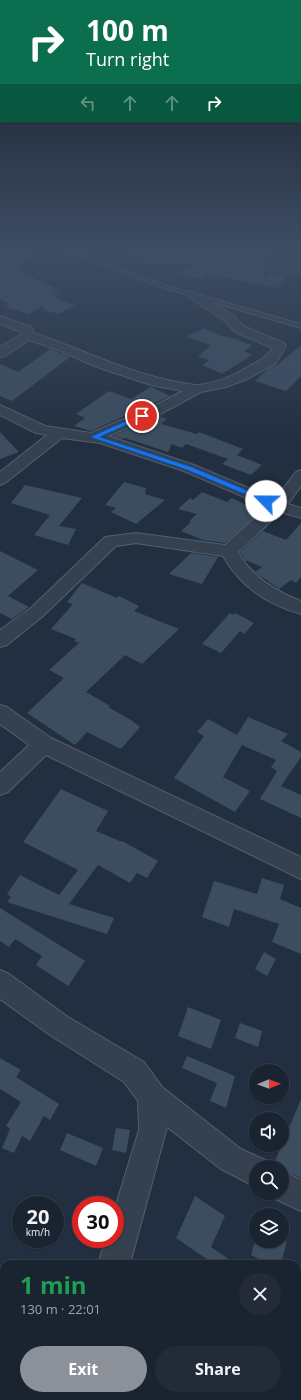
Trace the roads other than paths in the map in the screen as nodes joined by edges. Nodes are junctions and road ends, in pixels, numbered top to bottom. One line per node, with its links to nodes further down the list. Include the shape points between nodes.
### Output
1 (223, 314): 7 (street, via 239,329 280,346 271,360 242,376)
2 (261, 314): 4 (lane)
3 (0, 320): 5 (street, via 27,330)
4 (301, 326)
5 (28, 335): 6 (street); 7 (street, via 156,382)
6 (0, 353)
7 (197, 389): 10 (street, via 157,410)
8 (0, 409): 9 (street, via 41,430)
9 (59, 433): 10 (street); 12 (street)
10 (94, 437): 13 (street, via 189,468)
11 (301, 475): 13 (street)
12 (0, 480)
13 (278, 506): 14 (street); 15 (street)
14 (301, 513)
15 (229, 551): 16 (street, via 238,568 265,592); 17 (street, via 136,538 111,541 37,612)
16 (301, 608)
17 (0, 640)
18 (0, 713): 19 (street)
19 (44, 744): 20 (street); 21 (street)
20 (0, 786)
21 (301, 868)
22 (0, 983): 23 (street, via 59,1026 134,1072)
23 (152, 1097): 24 (street, via 231,1159); 27 (street, via 153,1130)
24 (249, 1168)
25 (289, 1190): 26 (street)
26 (301, 1196)
27 (115, 1260)

